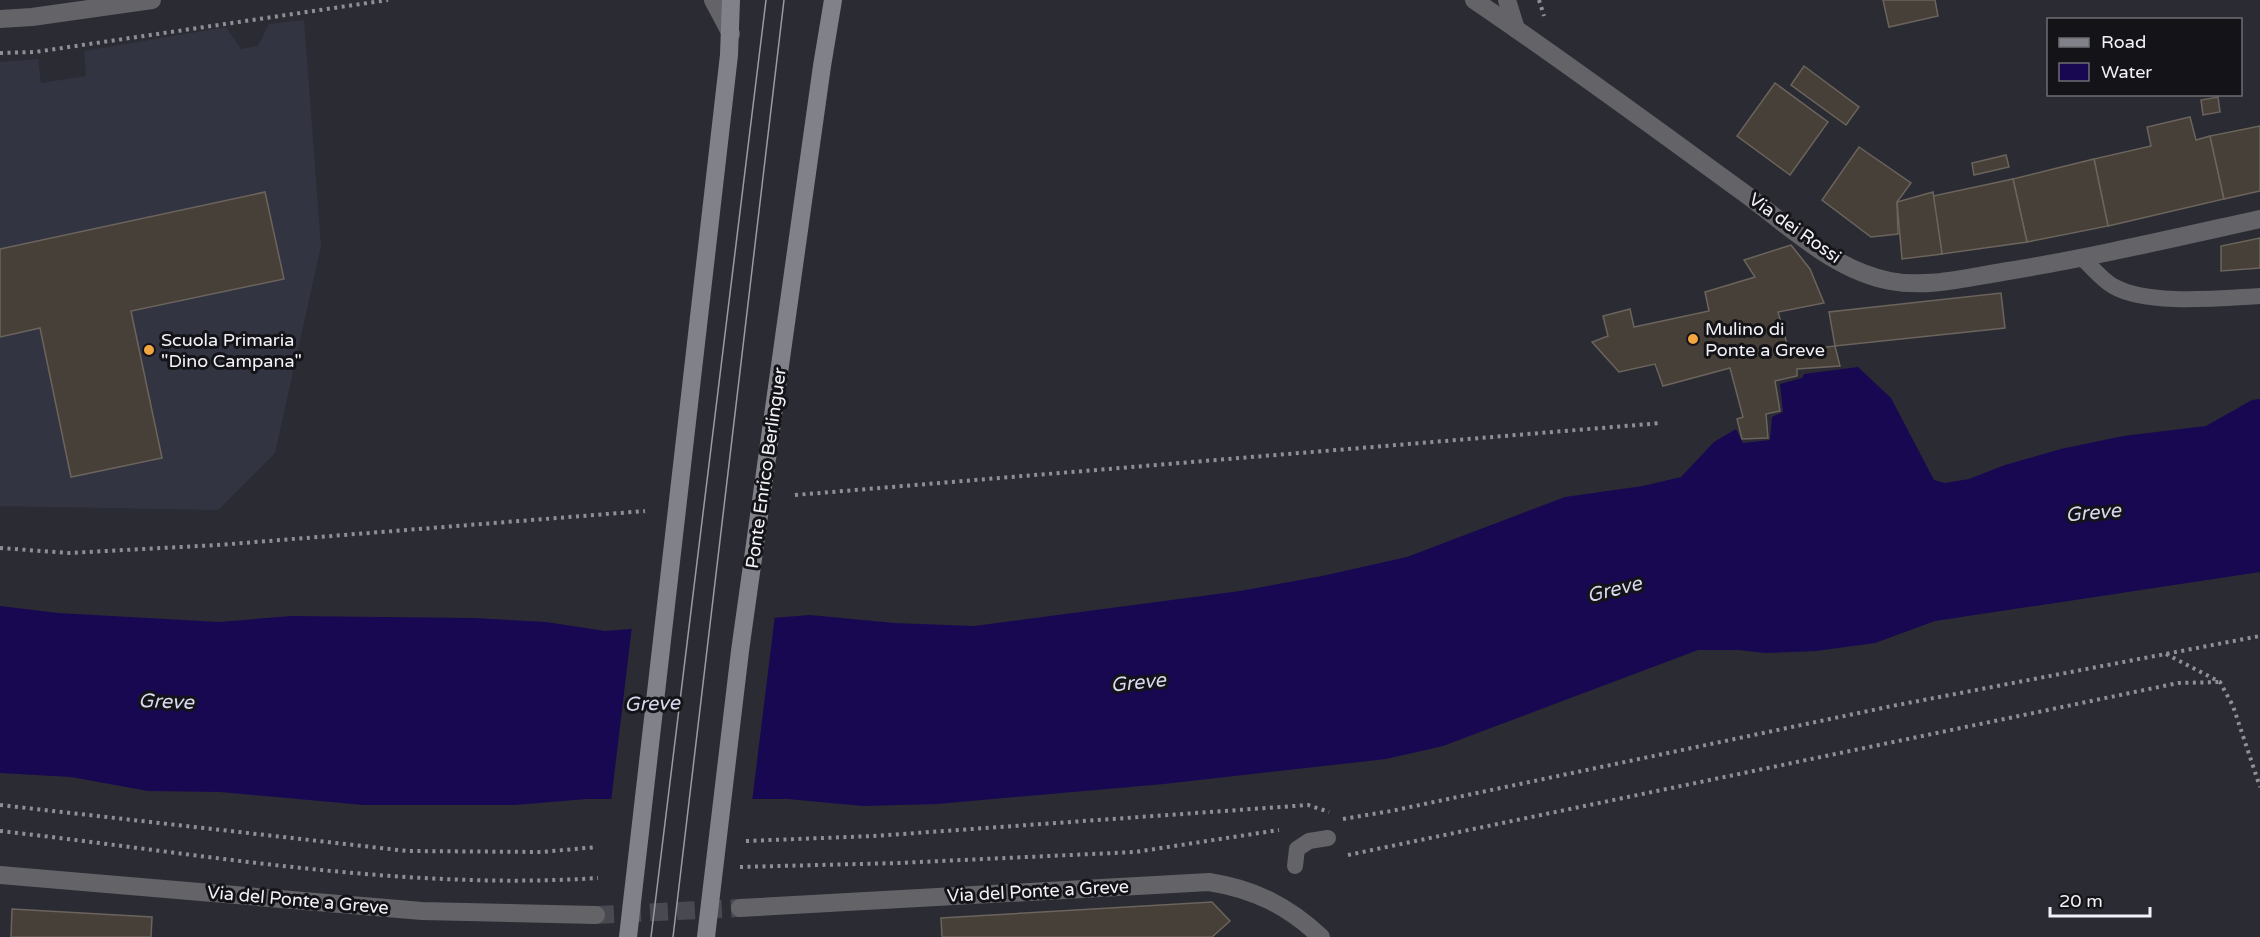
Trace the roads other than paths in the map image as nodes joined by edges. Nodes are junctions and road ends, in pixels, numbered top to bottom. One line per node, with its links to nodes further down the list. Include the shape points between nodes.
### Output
1 (152, 0): 7 (street)
2 (712, 0): 10 (street)
3 (731, 0): 10 (main road)
4 (833, 0): 20 (main road, Ponte Enrico Berlinguer, via 740,651)
5 (1474, 0): 9 (street, Via dei Rossi)
6 (1507, 0): 9 (street)
7 (115, 3): 8 (street)
8 (0, 19)
9 (1516, 29): 12 (street, Via dei Rossi, via 1821,251 1866,274 1905,283 1940,282)
10 (731, 34): 19 (main road)
11 (2260, 219): 12 (street, Via dei Rossi)
12 (2082, 258): 13 (lane, via 2113,286 2140,296)
13 (2260, 296)
14 (1328, 838): 15 (lane, via 1310,841 1297,849)
15 (1295, 866)
16 (0, 875): 18 (street, Via del Ponte a Greve, via 422,911)
17 (740, 908): 21 (street, Via del Ponte a Greve, via 1209,882 1260,896 1288,911)
18 (596, 915)
19 (628, 937)
20 (706, 937)
21 (1321, 937)

